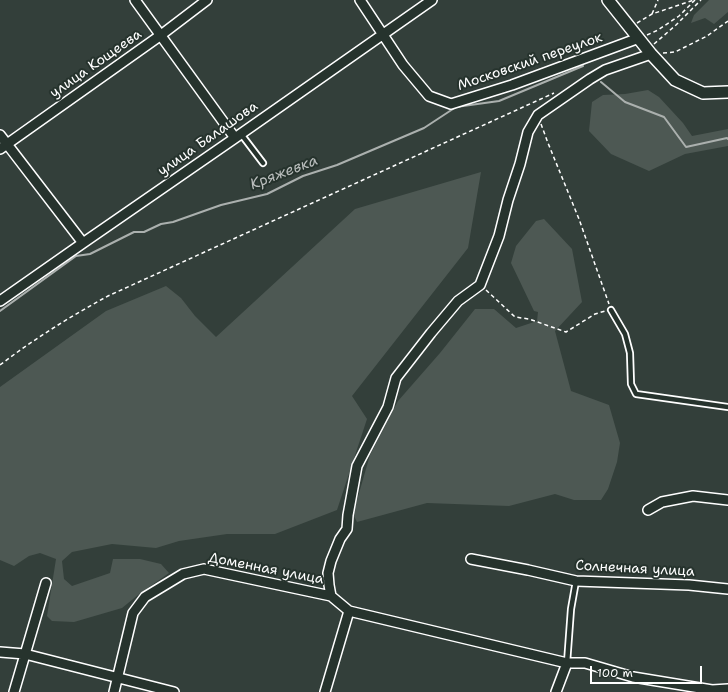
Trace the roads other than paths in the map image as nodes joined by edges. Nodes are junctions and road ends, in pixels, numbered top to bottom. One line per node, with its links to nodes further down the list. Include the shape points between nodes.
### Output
1 (135, 0): 7 (street)
2 (207, 0): 7 (street, улица Кощеева)
3 (360, 0): 6 (street, Московский переулок)
4 (432, 0): 6 (street, улица Балашова)
5 (608, 0): 8 (street)
6 (382, 34): 8 (street, Московский переулок, via 429,96 451,104 512,85); 12 (street, улица Балашова)
7 (160, 36): 12 (street); 13 (street, улица Кощеева)
8 (639, 38): 9 (street)
9 (649, 51): 10 (street, via 675,80 703,93); 25 (street, via 590,79 538,115 528,132 499,236 480,285 458,301 396,378 388,407 357,466 347,529 340,539 328,572)
10 (728, 92)
11 (0, 135): 13 (street)
12 (238, 136): 14 (lane); 15 (street, улица Балашова)
13 (3, 146): 15 (street)
14 (264, 163)
15 (83, 243): 16 (street, улица Балашова)
16 (0, 301)
17 (611, 310): 18 (lane, via 625,334 630,353 631,384 636,394)
18 (728, 407)
19 (728, 500): 20 (street, via 693,496 662,502)
20 (648, 510)
21 (471, 559): 22 (street, Солнечная улица)
22 (576, 581): 24 (street, Солнечная улица); 29 (lane)
23 (46, 583): 28 (street)
24 (728, 589)
25 (331, 596): 26 (street, Доменная улица); 30 (street, Доменная улица, via 204,569 183,574 145,597 133,613)
26 (349, 611): 29 (street); 35 (street)
27 (0, 652): 28 (street)
28 (25, 654): 30 (street); 32 (street)
29 (567, 663): 31 (street, via 585,663 633,677 712,690); 36 (street)
30 (117, 678): 33 (street, Доменная улица); 34 (street)
31 (728, 689)
32 (14, 692)
33 (114, 692)
34 (174, 692)
35 (325, 692)
36 (556, 692)

